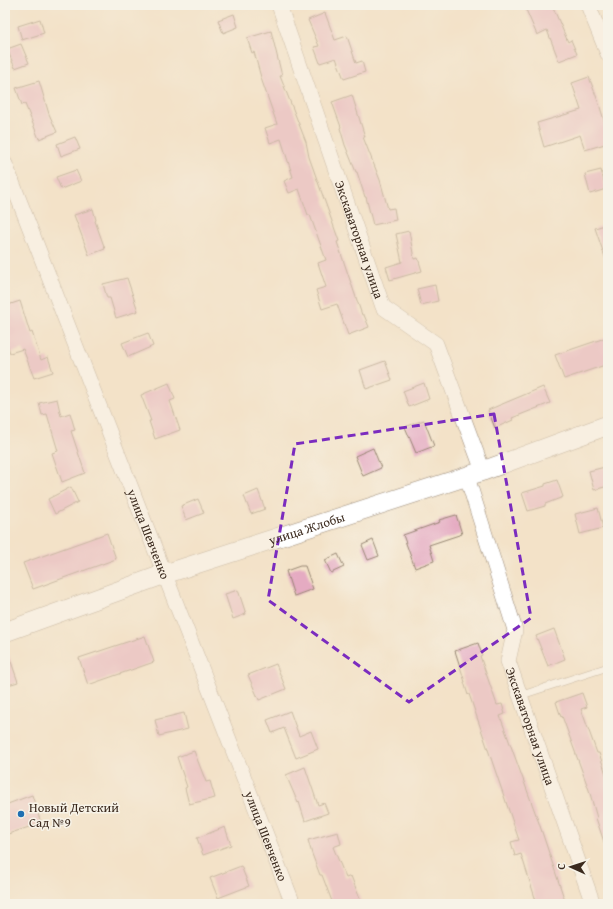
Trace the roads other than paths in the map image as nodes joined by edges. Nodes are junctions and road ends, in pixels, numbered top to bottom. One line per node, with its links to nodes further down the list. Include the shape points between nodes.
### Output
1 (278, 5): 6 (street, Экскаваторная улица, via 383,307 436,344)
2 (588, 5): 3 (street)
3 (608, 54)
4 (5, 164): 7 (street, улица Шевченко)
5 (608, 425): 6 (street, улица Жлобы)
6 (475, 474): 7 (street, улица Жлобы); 10 (street, Экскаваторная улица, via 515,630 508,661)
7 (165, 574): 8 (street, улица Жлобы); 11 (street, улица Шевченко)
8 (5, 632)
9 (608, 668): 10 (lane)
10 (519, 696): 12 (street, Экскаваторная улица)
11 (293, 904)
12 (594, 904)

